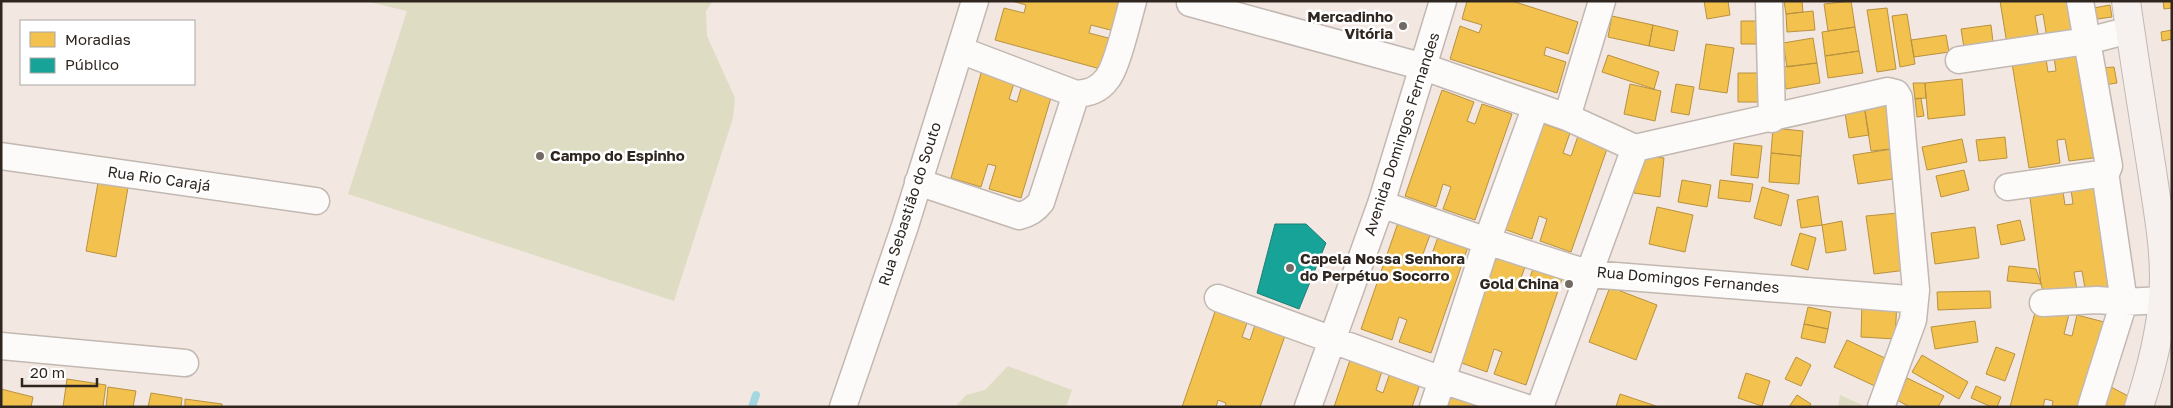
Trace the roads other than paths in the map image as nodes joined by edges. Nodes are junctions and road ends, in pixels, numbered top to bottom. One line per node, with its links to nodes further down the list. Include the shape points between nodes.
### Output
1 (975, 1): 11 (street, Rua Sebastião do Souto)
2 (1133, 1): 14 (street, via 1107,80 1089,93)
3 (1443, 1): 13 (street, Avenida Domingos Fernandes)
4 (1602, 1): 16 (street)
5 (1770, 1): 17 (street)
6 (2080, 1): 10 (street)
7 (2126, 1): 9 (main road)
8 (1190, 3): 13 (street)
9 (2130, 30): 10 (street); 25 (main road)
10 (2087, 41): 12 (street); 20 (street, via 2108,157 2109,166)
11 (960, 50): 14 (street); 21 (street, Rua Sebastião do Souto)
12 (1959, 60)
13 (1424, 67): 15 (street); 24 (street, Avenida Domingos Fernandes)
14 (1076, 94): 21 (street, via 1036,209 1019,216)
15 (1536, 106): 16 (street); 26 (street)
16 (1567, 117): 18 (street)
17 (1772, 119): 18 (street); 28 (street, via 1888,92 1896,94 1899,98)
18 (1635, 148): 27 (street, Rua Domingos Fernandes)
19 (1, 156): 23 (street, Rua Rio Carajá)
20 (2105, 172): 22 (street); 31 (street)
21 (918, 182): 37 (street, Rua Sebastião do Souto)
22 (2008, 187)
23 (316, 201)
24 (1381, 204): 26 (street); 33 (street, Avenida Domingos Fernandes)
25 (2167, 234): 30 (main road)
26 (1487, 241): 27 (street); 36 (street)
27 (1590, 274): 28 (street, Rua Domingos Fernandes, via 1908,299); 41 (street)
28 (1915, 296): 42 (street, via 1913,320)
29 (1218, 298): 33 (street)
30 (2163, 300): 31 (street); 44 (main road, via 2155,348)
31 (2124, 302): 32 (street); 43 (street)
32 (2042, 303)
33 (1333, 341): 36 (street); 38 (street, Avenida Domingos Fernandes)
34 (1, 346): 35 (street)
35 (185, 363)
36 (1442, 380): 39 (street); 40 (street)
37 (843, 407)
38 (1308, 407)
39 (1433, 407)
40 (1524, 407)
41 (1540, 407)
42 (1882, 407)
43 (2091, 407)
44 (2138, 407)

